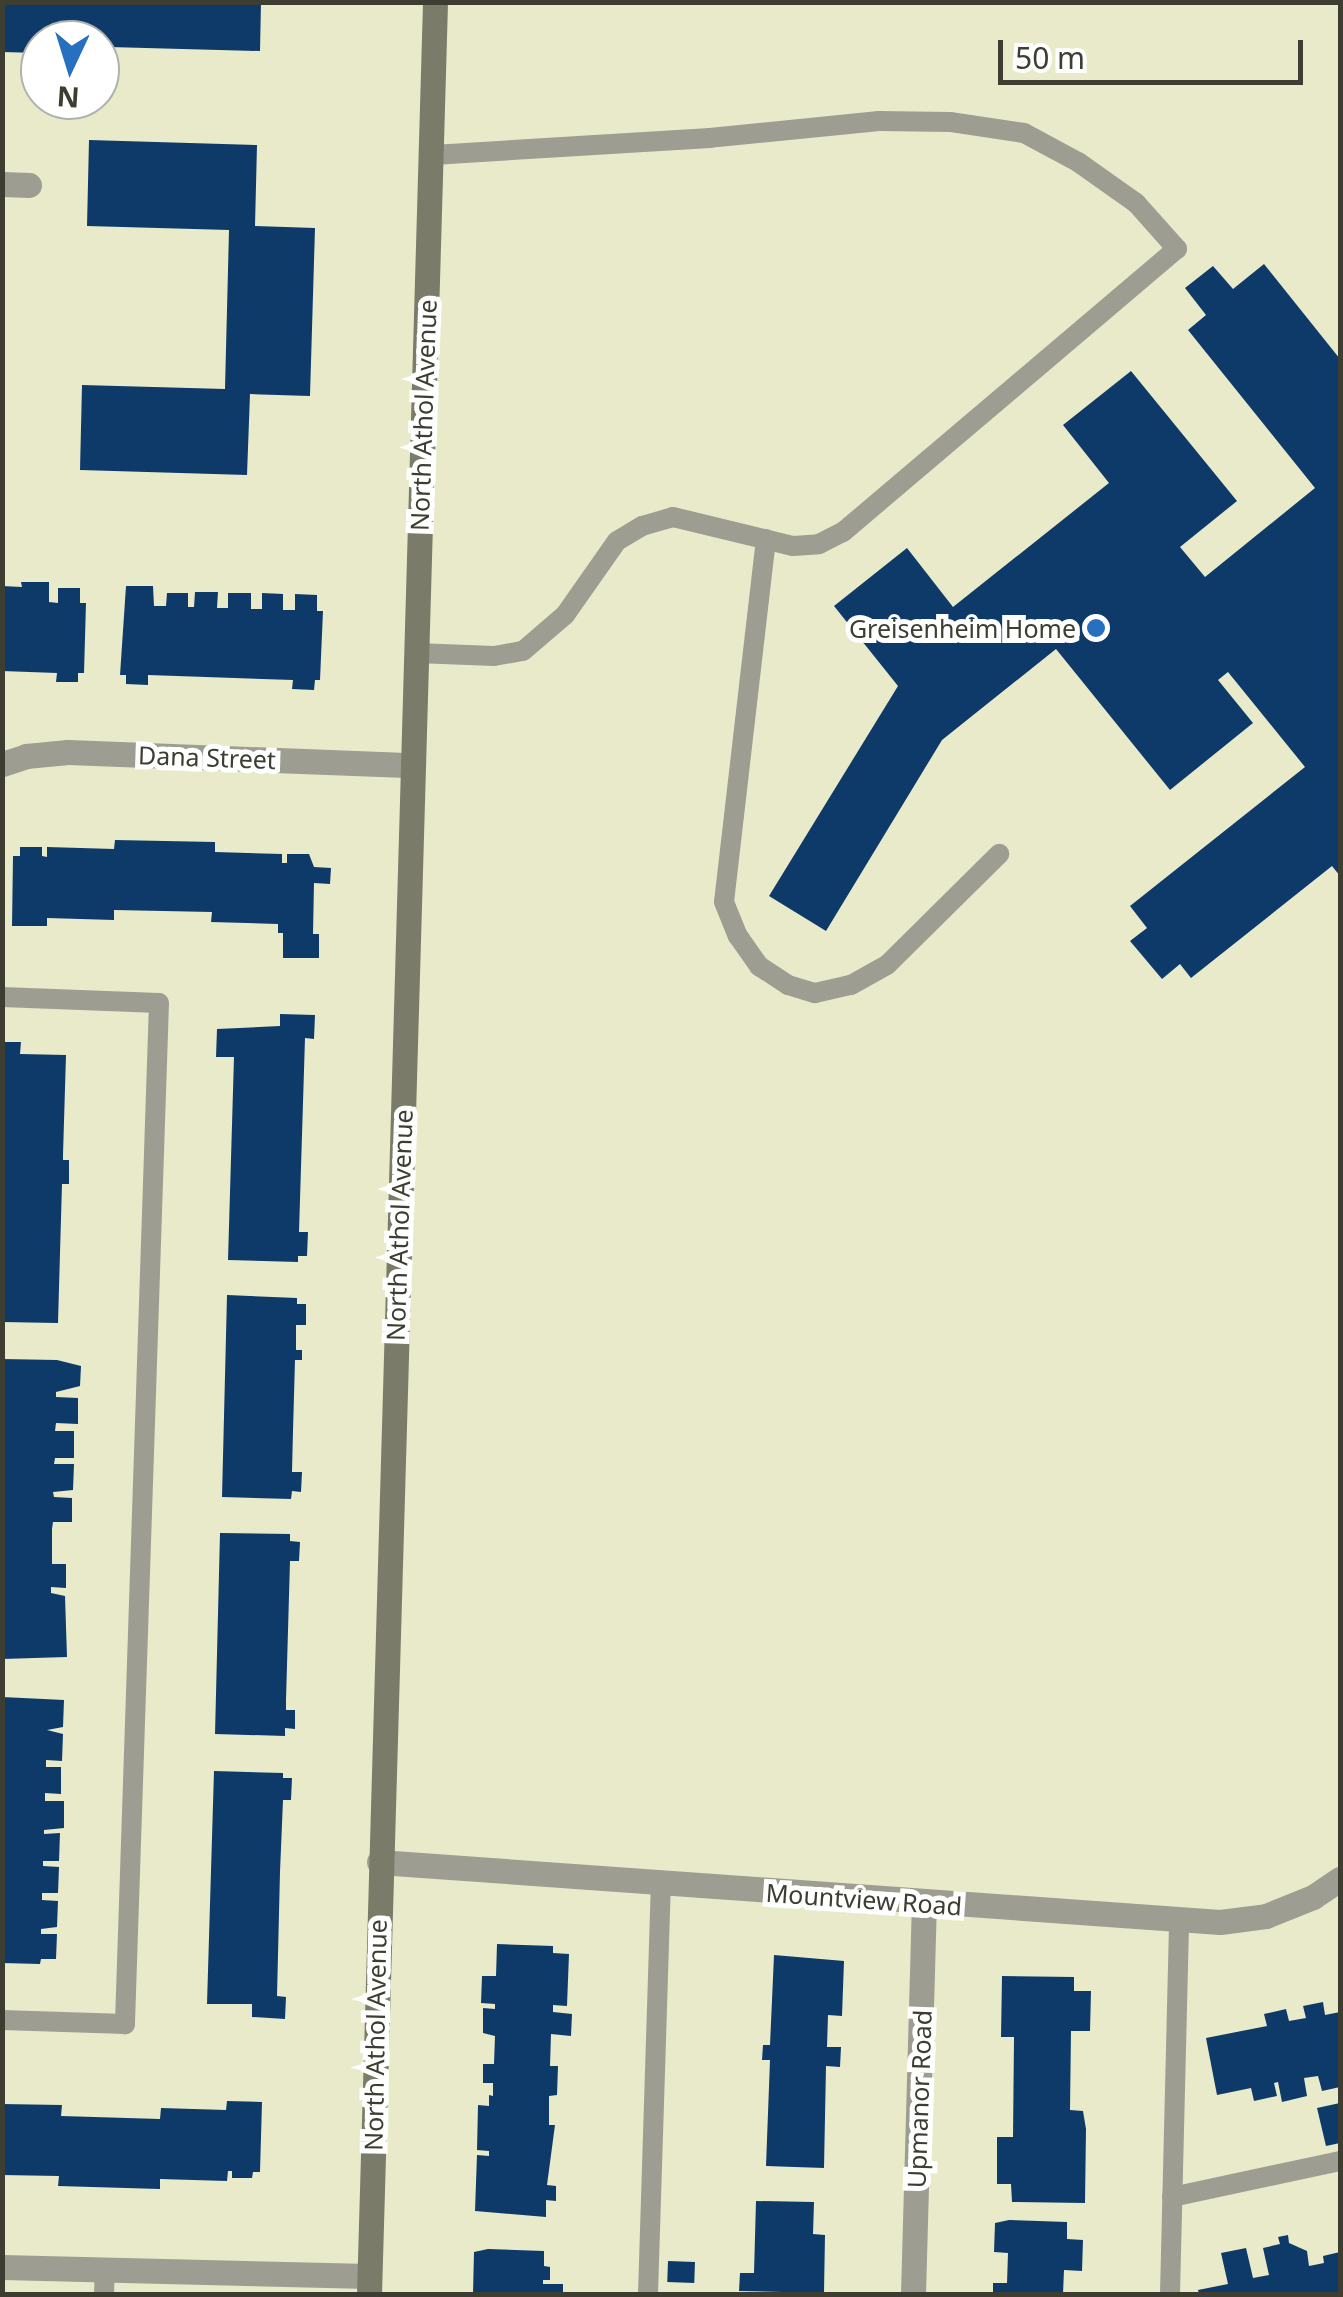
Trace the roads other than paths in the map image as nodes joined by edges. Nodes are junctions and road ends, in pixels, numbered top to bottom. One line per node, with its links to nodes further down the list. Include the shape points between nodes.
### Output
1 (435, 2): 2 (street, North Athol Avenue)
2 (430, 155): 5 (lane, via 879,121 950,122 1024,133 1078,162 1136,202 1176,249 843,532 818,544); 6 (street, North Athol Avenue)
3 (2, 184): 4 (street)
4 (29, 185)
5 (766, 539): 6 (lane, via 673,516 642,526 617,541 564,615 523,651); 9 (lane, via 724,902 758,966 815,993 851,985 888,965)
6 (416, 653): 8 (street, North Athol Avenue)
7 (2, 764): 8 (street, Dana Street, via 68,752)
8 (413, 765): 11 (street, North Athol Avenue)
9 (999, 854)
10 (2, 997): 16 (lane, via 158,1002 126,2024)
11 (379, 1862): 13 (street, Mountview Road); 21 (street, North Athol Avenue)
12 (1340, 1879): 15 (street, Mountview Road, via 1266,1916)
13 (661, 1884): 14 (street, Mountview Road); 22 (lane)
14 (924, 1903): 15 (street, Mountview Road); 23 (street, Upmanor Road)
15 (1179, 1920): 18 (lane)
16 (2, 2020)
17 (1340, 2161): 18 (lane)
18 (1172, 2197): 24 (lane)
19 (2, 2267): 20 (street)
20 (104, 2282): 21 (street)
21 (369, 2285)
22 (648, 2294)
23 (914, 2294)
24 (1170, 2294)

